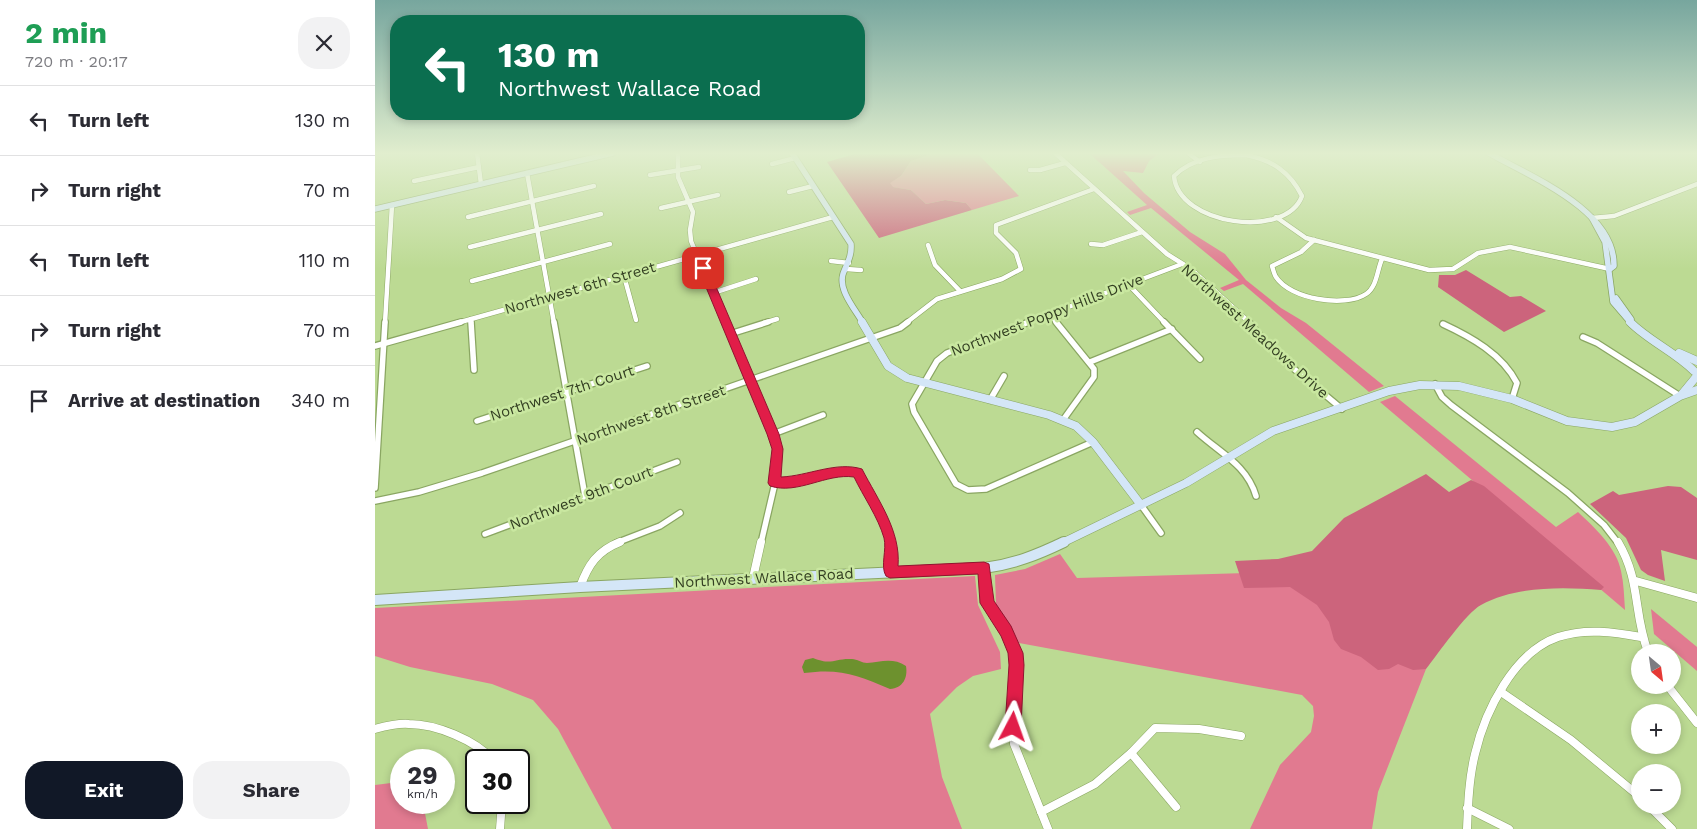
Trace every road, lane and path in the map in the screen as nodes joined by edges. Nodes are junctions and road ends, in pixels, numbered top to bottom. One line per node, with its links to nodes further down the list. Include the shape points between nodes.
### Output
1 (448, 192): 15 (street)
2 (530, 192): 13 (street)
3 (570, 192): 13 (street)
4 (685, 192): 14 (street)
5 (817, 192): 20 (street)
6 (1086, 192): 43 (street, Northwest 8th Street, via 996,225 996,233 1014,250 1022,264 1021,269 1004,278)
7 (1097, 192): 24 (street, Northwest Meadows Drive)
8 (1180, 192): 21 (street, via 1197,208 1218,218 1256,222)
9 (1299, 192): 21 (street, via 1301,201 1291,212)
10 (1554, 192): 22 (street)
11 (1678, 192): 22 (street, via 1614,216)
12 (718, 195): 14 (street)
13 (532, 201): 19 (street); 23 (street)
14 (689, 201): 16 (street); 30 (street, via 694,218 691,236)
15 (392, 205): 17 (street); 55 (street)
16 (661, 208)
17 (375, 209)
18 (601, 214): 23 (street)
19 (469, 217)
20 (833, 217): 30 (street, Northwest 6th Street); 35 (street, via 851,244 853,251)
21 (1276, 217): 25 (street)
22 (1592, 218): 36 (street, via 1605,242)
23 (537, 230): 29 (street); 33 (street)
24 (1142, 232): 27 (street, via 1103,244); 34 (street, Northwest Meadows Drive)
25 (1314, 240): 31 (street); 31 (street, via 1301,252 1273,266 1281,281 1313,298 1342,301 1360,297 1375,282 1375,270)
26 (609, 244): 33 (street)
27 (1091, 244)
28 (927, 245): 43 (street, via 934,265)
29 (469, 247)
30 (698, 255): 38 (street, Northwest 6th Street); 44 (street)
31 (1381, 258): 36 (street, via 1424,270 1445,271 1478,253 1510,247)
32 (831, 261): 35 (street)
33 (543, 262): 40 (street); 45 (street)
34 (1182, 264): 41 (street, Northwest Poppy Hills Drive); 74 (street, Northwest Meadows Drive, via 1245,317 1275,353)
35 (848, 266): 37 (street); 54 (street, via 841,281 842,287)
36 (1611, 269): 42 (street)
37 (861, 270)
38 (624, 276): 45 (street, Northwest 6th Street); 49 (street)
39 (755, 280): 44 (street)
40 (472, 281)
41 (1128, 284): 46 (street, Northwest Poppy Hills Drive); 51 (street)
42 (1611, 290): 58 (street, via 1637,324 1667,346); 62 (street, via 1613,302 1630,324 1683,360)
43 (960, 291): 54 (street, Northwest 8th Street, via 927,304 900,328)
44 (713, 293): 52 (street)
45 (549, 297): 47 (street, Northwest 6th Street); 68 (street)
46 (1049, 313): 59 (street); 65 (street, Northwest Poppy Hills Drive, via 947,352 937,361)
47 (471, 319): 55 (street, Northwest 6th Street); 61 (street)
48 (777, 319): 52 (street)
49 (636, 320)
50 (1443, 324): 70 (street, via 1459,331 1508,366 1517,383)
51 (1172, 329): 57 (street); 59 (street)
52 (730, 334): 64 (street)
53 (1583, 337): 69 (street)
54 (872, 338): 64 (street, Northwest 8th Street); 65 (street, via 888,366 898,374)
55 (385, 344): 56 (street, Northwest 6th Street); 71 (street)
56 (375, 346)
57 (1200, 359)
58 (1697, 361)
59 (1089, 362): 76 (street, via 1094,369 1094,377)
60 (647, 366): 68 (street, Northwest 7th Court)
61 (474, 370)
62 (1696, 373): 69 (street, Northwest Wallace Road)
63 (1004, 376): 72 (street)
64 (749, 381): 79 (street); 80 (street, Northwest 8th Street)
65 (924, 383): 72 (street); 81 (street, Northwest Poppy Hills Drive, via 912,404 914,412 953,480 962,489 986,489)
66 (1435, 384): 70 (street, Northwest Wallace Road, via 1475,389); 74 (street, Northwest Wallace Road, via 1407,386); 96 (street, via 1451,405 1600,522 1627,558)
67 (1697, 390): 69 (street, Northwest Wallace Road)
68 (567, 392): 77 (street, Northwest 7th Court); 80 (street)
69 (1680, 396): 70 (street, Northwest Wallace Road, via 1635,422 1612,427 1567,421)
70 (1512, 399)
71 (382, 400): 73 (street); 85 (street)
72 (990, 400): 76 (street)
73 (375, 402)
74 (1342, 409): 82 (street, Northwest Wallace Road, via 1273,431)
75 (823, 415): 79 (street)
76 (1063, 420): 81 (street, via 1084,432)
77 (477, 421)
78 (1197, 432): 82 (street)
79 (773, 434): 84 (street, via 777,449)
80 (576, 441): 86 (street); 88 (street, Northwest 8th Street, via 451,483)
81 (1093, 442): 89 (street)
82 (1228, 457): 87 (street, via 1250,477); 89 (street, Northwest Wallace Road, via 1208,472)
83 (677, 462): 86 (street, Northwest 9th Court)
84 (775, 483): 94 (street, via 842,471 858,473 890,536 893,551); 95 (street)
85 (375, 488)
86 (585, 496): 92 (street, Northwest 9th Court)
87 (1256, 496)
88 (375, 501)
89 (1141, 505): 91 (street); 93 (street, Northwest Wallace Road, via 1033,557 1009,565)
90 (680, 513): 97 (street, via 669,524 604,549 590,564)
91 (1161, 532)
92 (485, 534)
93 (984, 568): 94 (street, Northwest Wallace Road); 112 (street, via 987,603 1006,631 1015,653 1014,744)
94 (890, 572): 95 (street, Northwest Wallace Road)
95 (753, 578): 97 (street, Northwest Wallace Road)
96 (1636, 582): 98 (street); 100 (street)
97 (580, 587): 99 (street, Northwest Wallace Road)
98 (1697, 598)
99 (375, 600)
100 (1641, 637): 101 (street); 102 (street, via 1599,632 1560,636 1528,655)
101 (1645, 644)
102 (1501, 692): 109 (street, via 1571,740); 111 (street, via 1477,743 1470,769)
103 (1674, 694): 104 (street)
104 (1697, 723)
105 (375, 729): 107 (street, via 398,724 431,724)
106 (1241, 736): 108 (street, via 1181,727 1155,728)
107 (483, 749)
108 (1131, 753): 110 (street); 112 (street, via 1095,784)
109 (1631, 790)
110 (1176, 806)
111 (1467, 808): 117 (street); 118 (street)
112 (1041, 812): 116 (street)
113 (501, 814): 115 (street)
114 (1657, 814): 119 (street)
115 (500, 829)
116 (1048, 829)
117 (1467, 829)
118 (1509, 829)
119 (1672, 829)

